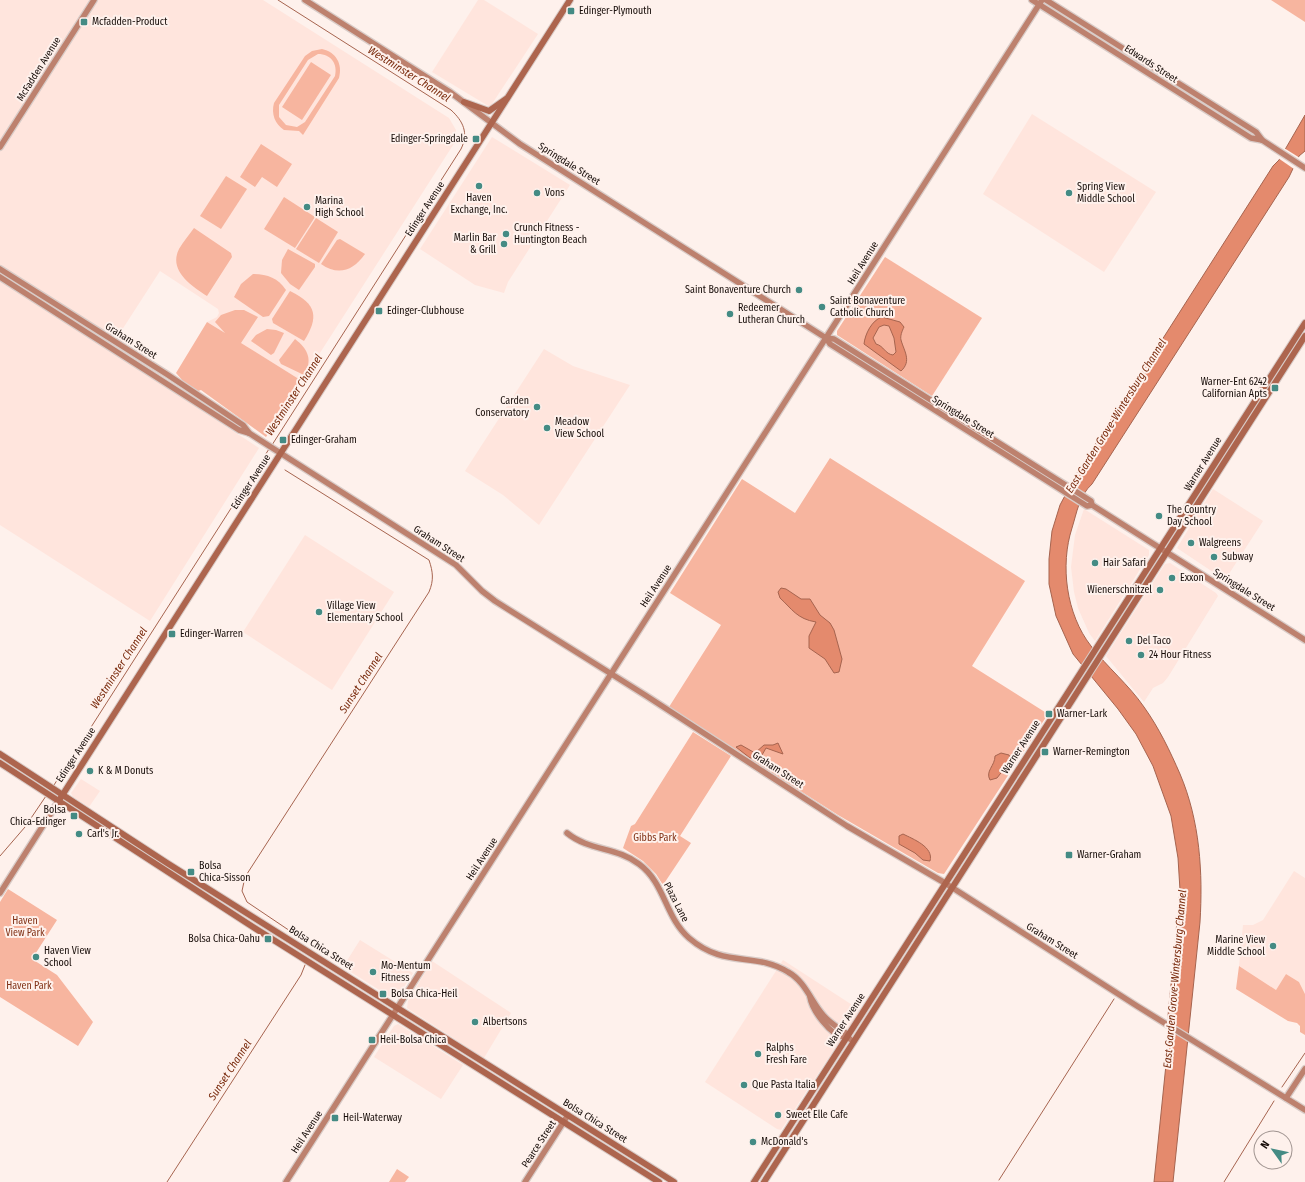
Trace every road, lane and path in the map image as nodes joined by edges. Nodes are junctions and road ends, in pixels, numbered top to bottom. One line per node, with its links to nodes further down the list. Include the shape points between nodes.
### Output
1 (94, 0): 11 (main road, McFadden Avenue)
2 (305, 0): 8 (main road, Springdale Street)
3 (570, 0): 7 (main road, Edinger Avenue)
4 (1032, 0): 6 (main road, Edwards Street)
5 (1046, 0): 10 (main road, Edwards Street, via 1256,132)
6 (1040, 2): 10 (main road, Edwards Street, via 1251,138); 19 (main road, Heil Avenue)
7 (509, 97): 8 (main road, via 490,111); 9 (main road, Edinger Avenue)
8 (464, 102): 9 (main road, Springdale Street)
9 (491, 124): 19 (main road, Springdale Street); 21 (main road, Edinger Avenue)
10 (1262, 140): 12 (main road, Edwards Street)
11 (0, 147)
12 (1305, 168)
13 (0, 269): 15 (main road, Graham Street)
14 (0, 276): 16 (main road, Graham Street)
15 (18, 280): 16 (main road); 20 (main road, Graham Street, via 168,375 243,425)
16 (14, 286): 20 (main road, Graham Street, via 239,430)
17 (1305, 323): 22 (main road, Warner Avenue)
18 (1305, 336): 23 (main road, Warner Avenue)
19 (826, 338): 24 (main road, Springdale Street, via 830,344 1068,490 1087,506 1092,505); 30 (main road, Heil Avenue)
20 (249, 433): 21 (main road, Graham Street)
21 (278, 452): 30 (main road, Graham Street, via 456,565 495,601); 33 (main road, Edinger Avenue)
22 (1199, 489): 23 (main road, via 1188,512); 24 (main road, Warner Avenue)
23 (1190, 515): 24 (main road, Warner Avenue)
24 (1164, 550): 25 (main road, Warner Avenue); 26 (main road, Warner Avenue); 28 (main road, Springdale Street)
25 (1115, 619): 26 (main road); 27 (main road, Warner Avenue)
26 (1121, 623): 29 (main road, Warner Avenue)
27 (1103, 638): 29 (main road, via 1105,642); 38 (main road, Warner Avenue)
28 (1305, 640)
29 (1100, 657): 39 (main road, Warner Avenue)
30 (611, 673): 38 (main road, Graham Street, via 847,826); 41 (main road, Heil Avenue)
31 (0, 754): 33 (main road, Bolsa Chica Street)
32 (0, 763): 34 (main road, Bolsa Chica Street)
33 (63, 795): 34 (main road, Edinger Avenue); 35 (main road, Bolsa Chica Street)
34 (58, 802): 36 (main road, Bolsa Chica Street); 40 (main road, Edinger Avenue)
35 (108, 825): 36 (main road); 41 (main road, Bolsa Chica Street)
36 (104, 832): 42 (main road, Bolsa Chica Street)
37 (567, 833): 43 (main road, Plaza Lane, via 576,840 596,848 625,854 645,868 658,885 676,924 700,947 722,957 774,965 797,978 825,1017 846,1033)
38 (945, 883): 39 (main road, Graham Street); 43 (main road, Warner Avenue)
39 (951, 888): 45 (main road, Warner Avenue); 48 (main road, Graham Street)
40 (0, 893)
41 (398, 1008): 42 (main road, Heil Avenue); 44 (main road, Bolsa Chica Street)
42 (393, 1015): 46 (main road, Bolsa Chica Street); 53 (main road, Heil Avenue)
43 (847, 1037): 45 (main road, Plaza Lane); 56 (main road, Warner Avenue)
44 (448, 1040): 46 (main road); 50 (main road, Bolsa Chica Street)
45 (853, 1041): 57 (main road, Warner Avenue)
46 (444, 1047): 51 (main road, Bolsa Chica Street)
47 (1305, 1069): 48 (main road)
48 (1285, 1097): 49 (main road, Graham Street)
49 (1305, 1110)
50 (568, 1115): 51 (main road, Pearce Street); 52 (main road, Bolsa Chica Street)
51 (563, 1122): 54 (main road, Pearce Street); 55 (main road, Bolsa Chica Street)
52 (672, 1181)
53 (286, 1182)
54 (525, 1182)
55 (660, 1182)
56 (754, 1182)
57 (764, 1182)

